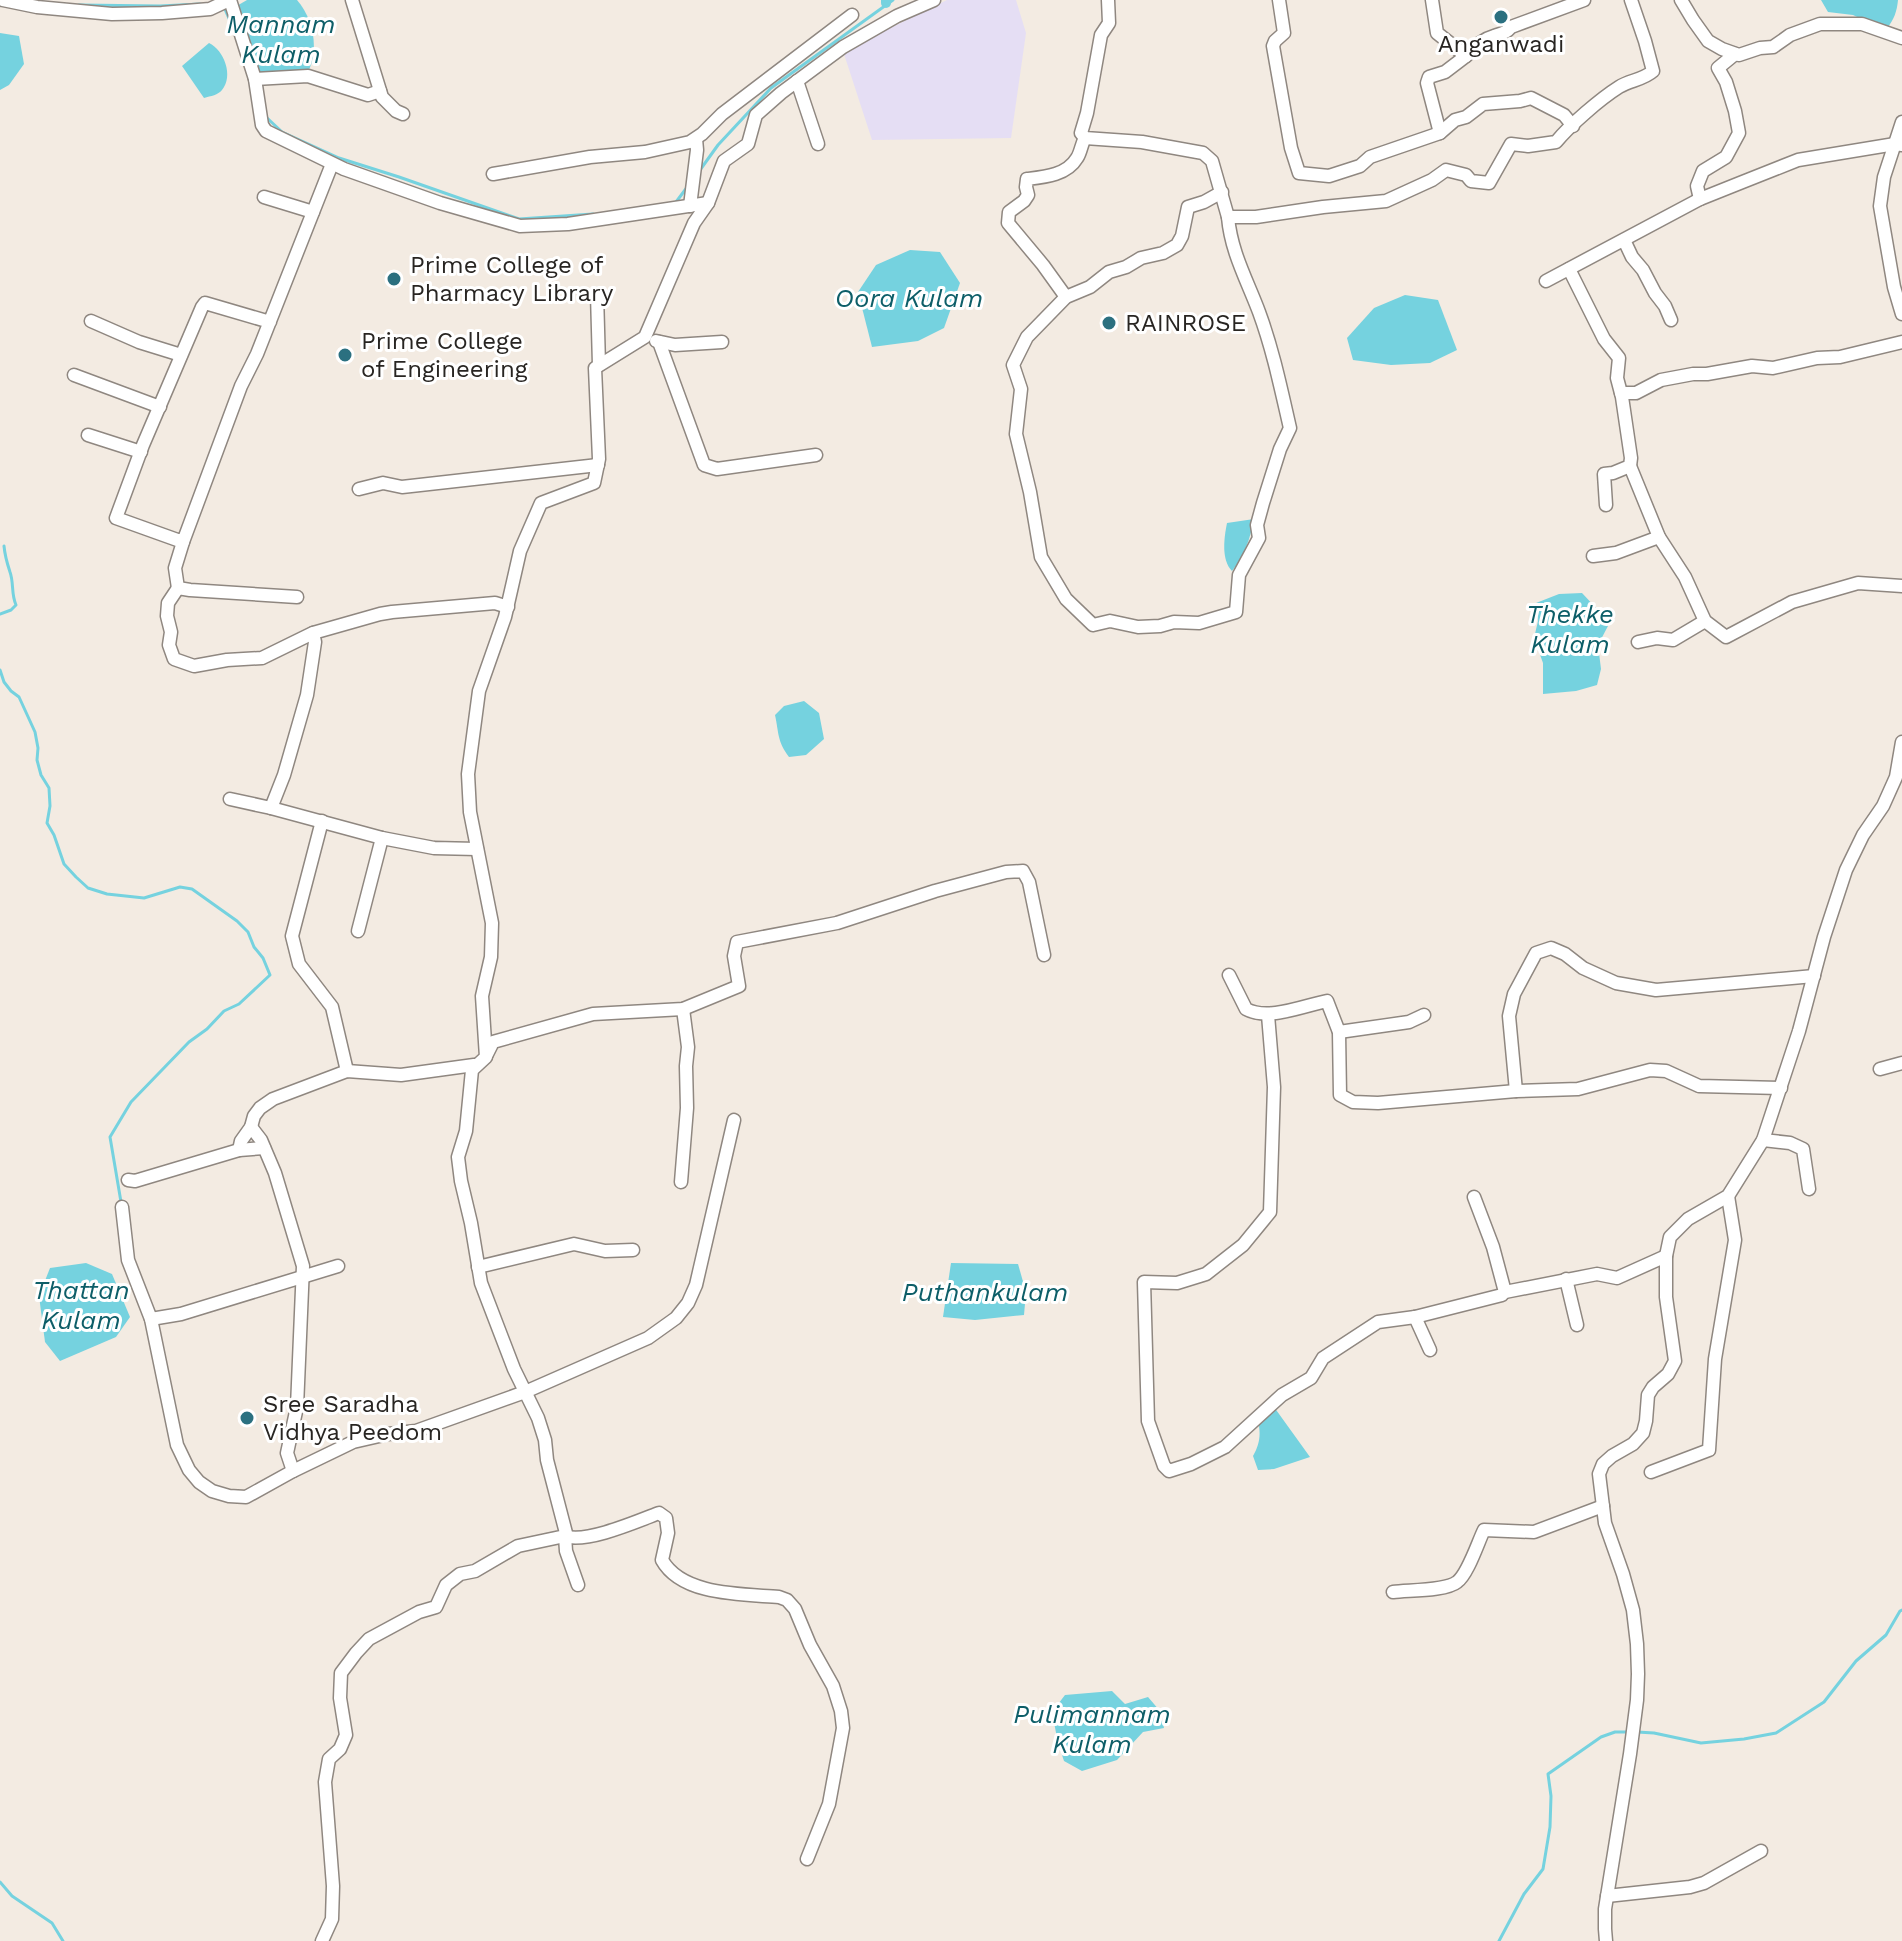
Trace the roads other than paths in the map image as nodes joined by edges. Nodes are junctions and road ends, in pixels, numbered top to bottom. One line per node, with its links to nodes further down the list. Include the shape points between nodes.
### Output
1 (3, 0): 10 (street, via 112,14 210,9)
2 (352, 0): 17 (street)
3 (934, 0): 12 (street)
4 (1108, 0): 22 (street, via 1109,23 1101,35 1081,133)
5 (1279, 0): 21 (street, via 1284,33 1273,46 1299,173 1329,176)
6 (1432, 0): 14 (street, via 1437,33)
7 (1584, 0): 14 (street, via 1511,27)
8 (1631, 0): 20 (street, via 1653,71 1621,85)
9 (1681, 0): 13 (street, via 1708,41)
10 (226, 2): 15 (street)
11 (1902, 38): 13 (street, via 1862,24 1820,24 1773,47)
12 (843, 47): 16 (street); 23 (street, via 852,15)
13 (1735, 54): 30 (street, via 1718,68 1739,133 1726,157 1703,171 1697,186)
14 (1466, 56): 21 (street, via 1429,77)
15 (255, 79): 17 (street, via 308,76 368,95); 26 (street, via 266,131)
16 (797, 81): 24 (street); 31 (street, via 756,115 748,144 724,161)
17 (380, 91): 18 (street)
18 (403, 114)
19 (1902, 122): 25 (street)
20 (1573, 126): 21 (street, via 1564,115 1531,98 1483,104); 34 (street, via 1556,142 1511,144 1489,183 1446,170 1386,201)
21 (1440, 133)
22 (1085, 138): 28 (street, via 1203,153 1212,161); 39 (street, via 1079,156 1058,174 1027,179 1028,195 1008,217)
23 (696, 139): 27 (street, via 645,152); 32 (street)
24 (818, 144)
25 (1898, 145): 30 (street, via 1798,160); 40 (street, via 1884,177 1880,206)
26 (332, 164): 32 (street, via 520,226); 33 (street)
27 (493, 174)
28 (1222, 192): 34 (street); 39 (street, via 1188,207 1177,245 1109,272)
29 (264, 197): 33 (street)
30 (1700, 199): 35 (street)
31 (708, 203): 32 (street); 44 (street, via 694,223)
32 (690, 206)
33 (313, 212): 43 (street)
34 (1228, 217): 39 (street, via 1237,259 1270,345 1290,428 1263,503 1259,538 1239,575 1236,612 1199,623 1093,625 1066,599 1041,557 1016,434 1021,389 1013,365 1027,337)
35 (1624, 240): 36 (street); 41 (street)
36 (1569, 269): 37 (street); 51 (street, via 1619,358)
37 (1546, 281)
38 (597, 294): 49 (street)
39 (1066, 297)
40 (1902, 314)
41 (1671, 320)
42 (91, 321): 48 (street)
43 (270, 322): 48 (street, via 205,303); 61 (street)
44 (645, 337): 45 (street); 49 (street)
45 (659, 342): 46 (street); 55 (street, via 704,465 717,469)
46 (722, 342)
47 (1902, 342): 51 (street, via 1773,368 1693,374)
48 (181, 355): 52 (street)
49 (599, 365): 56 (street)
50 (74, 375): 52 (street)
51 (1621, 393): 57 (street)
52 (160, 407): 54 (street)
53 (88, 435): 54 (street)
54 (141, 452): 61 (street, via 116,518)
55 (816, 455)
56 (598, 465): 58 (street); 66 (street, via 594,483 541,503 520,551)
57 (1630, 466): 59 (street, via 1604,474); 60 (street)
58 (359, 489)
59 (1606, 505)
60 (1659, 537): 62 (street); 67 (street)
61 (183, 542): 64 (street, via 175,568)
62 (1593, 556)
63 (1902, 586): 67 (street, via 1858,583 1792,602 1726,637)
64 (178, 588): 65 (street); 68 (street, via 168,603 169,645 174,659 194,666 262,658)
65 (297, 597)
66 (508, 607): 68 (street, via 495,603 392,612); 76 (street, via 479,691 468,774)
67 (1705, 621): 69 (street, via 1673,640)
68 (313, 633): 73 (street, via 307,695)
69 (1638, 642)
70 (1902, 742): 71 (street)
71 (1899, 777): 80 (street, via 1846,870)
72 (230, 799): 73 (street)
73 (271, 808): 74 (street)
74 (322, 821): 75 (street); 89 (street, via 292,936 299,964 332,1007)
75 (382, 838): 76 (street); 77 (street)
76 (477, 849): 85 (street, via 492,923 482,996)
77 (358, 931)
78 (1044, 955): 81 (street, via 1029,882 1023,871 1006,872 837,923 737,942 739,986)
79 (1229, 975): 82 (street, via 1246,1009)
80 (1814, 976): 90 (street); 91 (street, via 1656,990 1616,983 1551,948 1536,953 1514,994 1509,1016)
81 (683, 1009): 85 (street, via 593,1014 493,1042); 98 (street, via 688,1047)
82 (1268, 1015): 84 (street, via 1327,1001); 110 (street, via 1274,1087 1270,1212 1243,1245 1206,1274 1177,1283 1144,1282 1148,1421 1164,1466 1169,1471 1225,1447 1282,1395 1311,1378 1323,1358 1378,1322)
83 (1424, 1015): 84 (street)
84 (1339, 1032): 91 (street, via 1340,1095 1353,1102)
85 (486, 1057): 88 (street)
86 (1902, 1063): 87 (street)
87 (1880, 1069)
88 (472, 1070): 89 (street, via 474,1065 401,1075); 106 (street, via 458,1157)
89 (347, 1071): 93 (street, via 273,1099 260,1108)
90 (1781, 1088): 91 (street, via 1699,1086 1666,1071 1650,1070 1578,1089); 94 (street)
91 (1516, 1091)
92 (734, 1120): 114 (street, via 688,1303 648,1338)
93 (251, 1127): 95 (street); 96 (street)
94 (1763, 1140): 99 (street, via 1803,1149); 100 (street)
95 (264, 1148): 96 (street); 107 (street, via 303,1266)
96 (239, 1150): 97 (street)
97 (128, 1180)
98 (681, 1182)
99 (1809, 1189)
100 (1728, 1196): 104 (street, via 1688,1219 1670,1237); 116 (street, via 1735,1240 1715,1359 1709,1450)
101 (1474, 1197): 108 (street, via 1505,1292)
102 (122, 1207): 111 (street, via 128,1260)
103 (633, 1250): 106 (street, via 574,1244)
104 (1666, 1256): 108 (street, via 1617,1278 1597,1274); 117 (street, via 1675,1361 1648,1395 1643,1433 1603,1464)
105 (338, 1266): 107 (street)
106 (478, 1267): 114 (street)
107 (302, 1278): 111 (street); 115 (street, via 297,1407 287,1453)
108 (1566, 1279): 112 (street)
109 (1502, 1295): 110 (street)
110 (1415, 1317): 113 (street)
111 (151, 1319): 115 (street, via 177,1445 199,1482 212,1491 246,1497)
112 (1577, 1325)
113 (1430, 1350)
114 (525, 1392): 115 (street, via 416,1431 353,1442); 118 (street, via 545,1440)
115 (293, 1471)
116 (1651, 1472)
117 (1603, 1506): 120 (street, via 1534,1532 1484,1530 1457,1582); 123 (street, via 1633,1610 1637,1644 1637,1700)
118 (565, 1536): 119 (street); 122 (street, via 610,1531 659,1513 668,1528 662,1560 677,1576 705,1589 779,1597 795,1609 833,1686 843,1728 829,1804); 124 (street, via 518,1546 460,1574 446,1585 436,1607 369,1639 344,1668 339,1688 346,1735 329,1759 325,1782 333,1886 332,1919)
119 (578, 1585)
120 (1393, 1592)
121 (1761, 1851): 123 (street, via 1704,1883)
122 (807, 1859)
123 (1607, 1896): 125 (street)
124 (322, 1941)
125 (1606, 1941)

